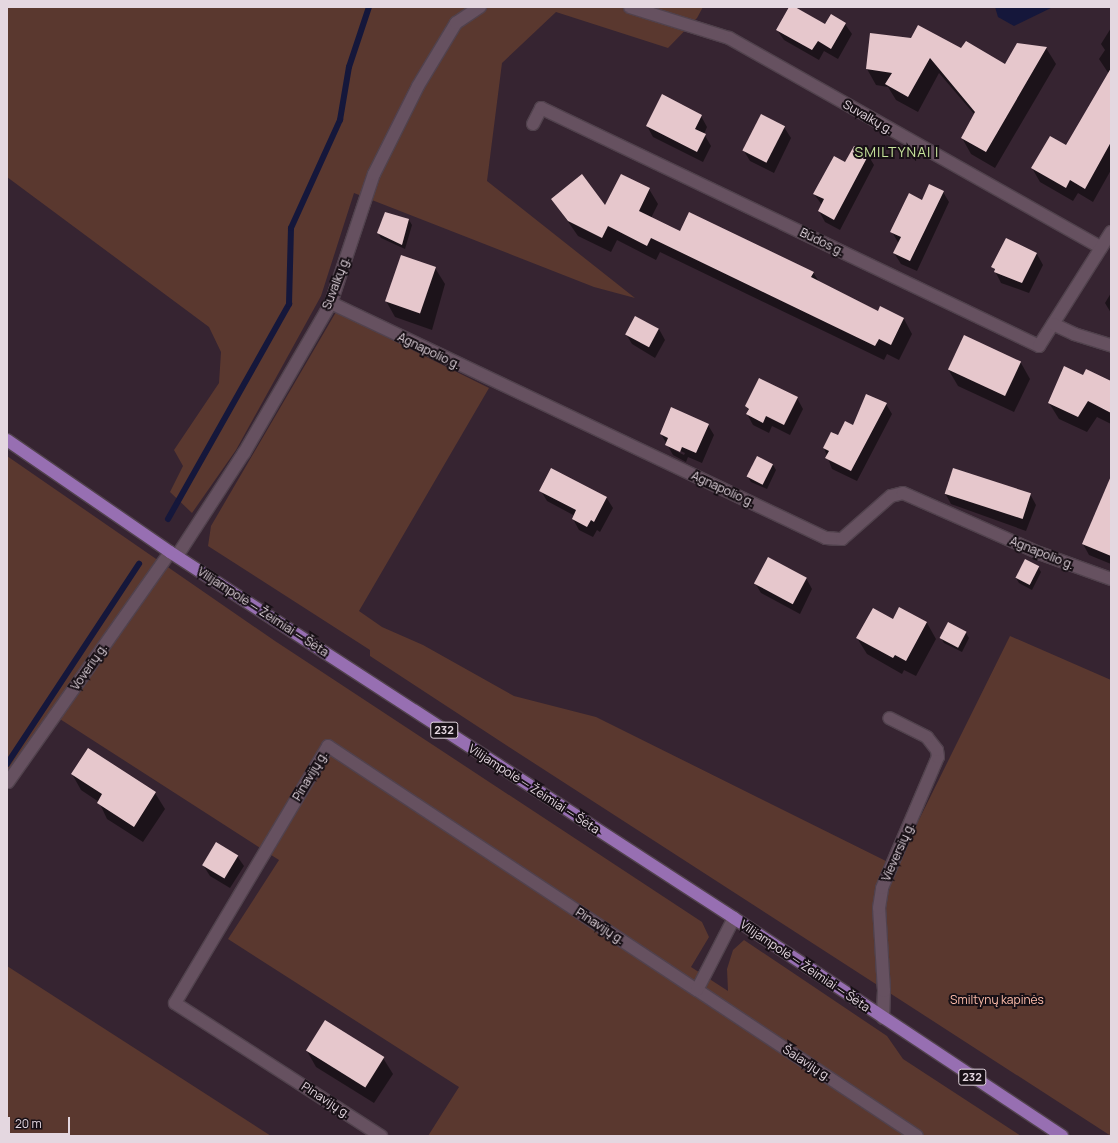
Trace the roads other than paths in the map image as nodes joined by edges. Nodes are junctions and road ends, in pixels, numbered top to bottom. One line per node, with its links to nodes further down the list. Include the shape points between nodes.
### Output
1 (480, 7): 6 (street, Suvalkų g., via 456,22 418,86 374,174)
2 (630, 7): 5 (street, Suvalkų g., via 729,38)
3 (533, 124): 7 (street, Būdos g., via 541,108 1039,346)
4 (1111, 232): 5 (street)
5 (1101, 248): 7 (street)
6 (331, 303): 10 (street, Suvalkų g., via 244,453); 11 (street, Agnapolio g., via 826,538 842,539 891,496 903,494 1039,553)
7 (1053, 324): 8 (street, via 1074,334)
8 (1111, 345)
9 (7, 440): 10 (main road, Vilijampolė — Žeimiai — Šėta / 232)
10 (173, 554): 13 (street, Voverių g.); 14 (main road, Vilijampolė — Žeimiai — Šėta / 232)
11 (1111, 579)
12 (889, 718): 16 (street, Vieversių g., via 927,737 937,750 938,757 882,888)
13 (8, 782)
14 (734, 918): 15 (street); 16 (main road, Vilijampolė — Žeimiai — Šėta / 232)
15 (697, 990): 17 (street, Pinavijų g., via 328,746 175,1003); 18 (street, Šalavijų g.)
16 (882, 1018): 19 (main road, Vilijampolė — Žeimiai — Šėta / 232)
17 (381, 1136)
18 (917, 1136)
19 (1062, 1136)

